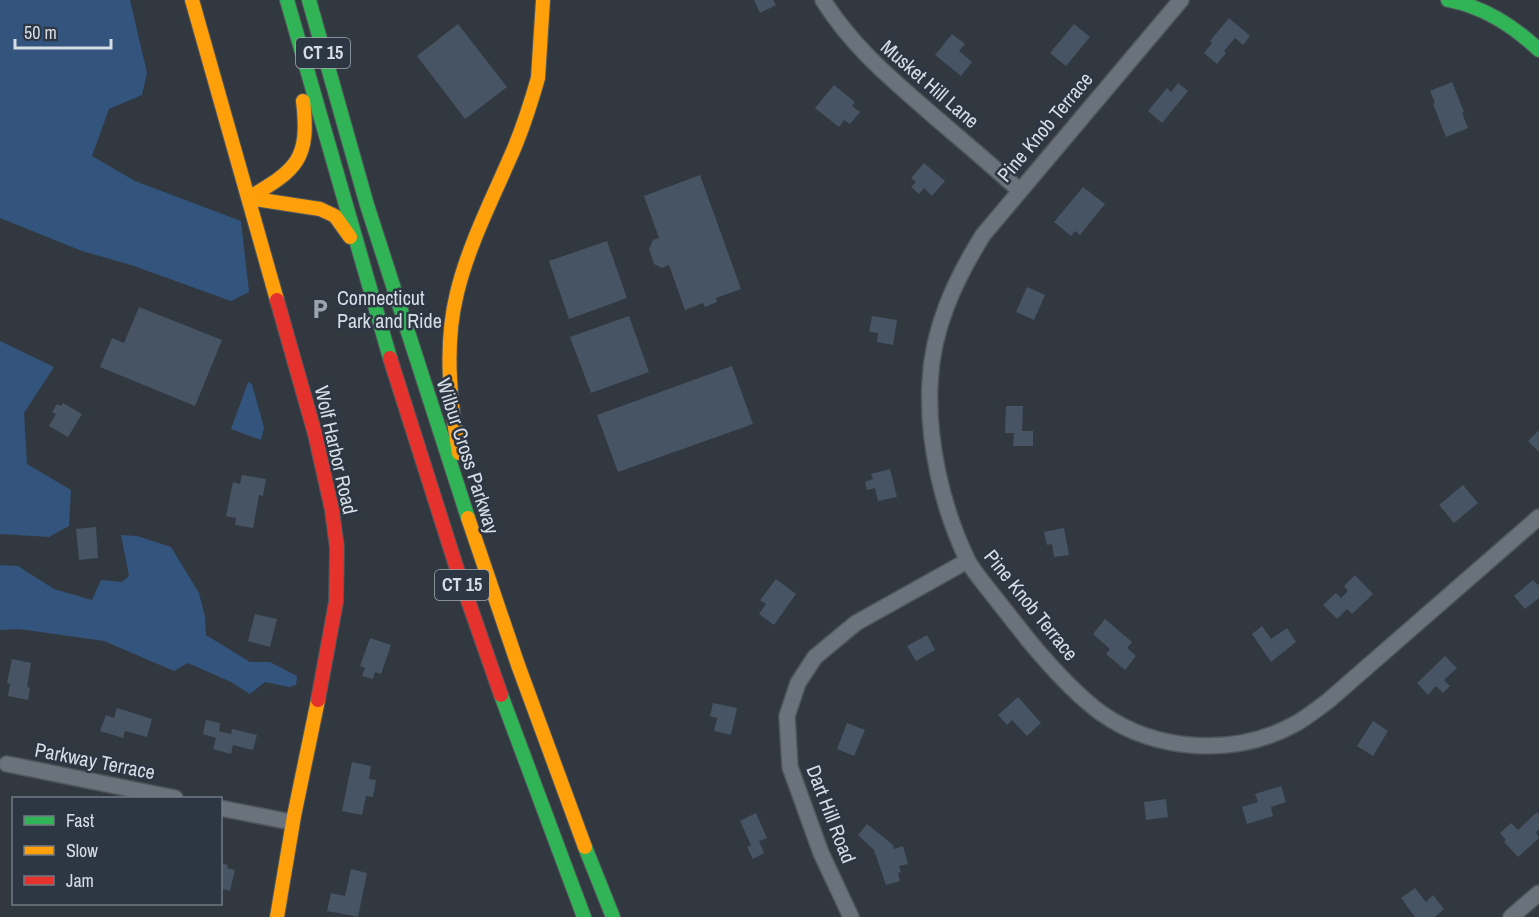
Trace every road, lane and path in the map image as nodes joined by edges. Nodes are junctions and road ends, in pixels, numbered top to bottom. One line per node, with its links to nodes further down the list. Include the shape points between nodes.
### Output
1 (192, 0): 13 (main road, Wolf Harbor Road)
2 (287, 0): 9 (main road, CT 15)
3 (309, 0): 11 (main road, Wilbur Cross Parkway / CT 15)
4 (316, 0): 11 (main road)
5 (543, 0): 16 (main road, via 538,78 460,280 453,312 456,441)
6 (823, 0): 12 (street, Musket Hill Lane, via 848,36 878,67)
7 (1181, 0): 12 (street, Pine Knob Terrace)
8 (1448, 0): 10 (main road, via 1493,15 1523,34)
9 (297, 37): 13 (main road, via 297,74 306,125 303,152 285,175); 14 (main road, CT 15)
10 (1539, 50)
11 (337, 107): 16 (main road, Wilbur Cross Parkway / CT 15)
12 (1019, 190): 17 (street, Pine Knob Terrace, via 963,267 935,338 930,383 940,490)
13 (248, 198): 14 (main road, via 329,212); 21 (main road, Wolf Harbor Road, via 315,434 328,486 336,547 338,587 332,634)
14 (357, 247): 24 (main road, CT 15, via 466,595)
15 (1539, 517): 17 (street, Pine Knob Terrace, via 1328,701 1294,724 1251,742 1226,745 1199,746 1148,737 1099,712 1049,665)
16 (473, 534): 25 (main road, Wilbur Cross Parkway / CT 15, via 582,841)
17 (967, 561): 26 (street, Dart Hill Road, via 856,623 815,657 798,683 788,716 790,766 821,853)
18 (7, 764): 19 (street, Parkway Terrace)
19 (170, 797)
20 (222, 808): 21 (street)
21 (291, 822): 23 (main road, Wolf Harbor Road)
22 (1539, 893): 27 (street)
23 (277, 917)
24 (585, 917)
25 (613, 917)
26 (851, 917)
27 (1511, 917)

